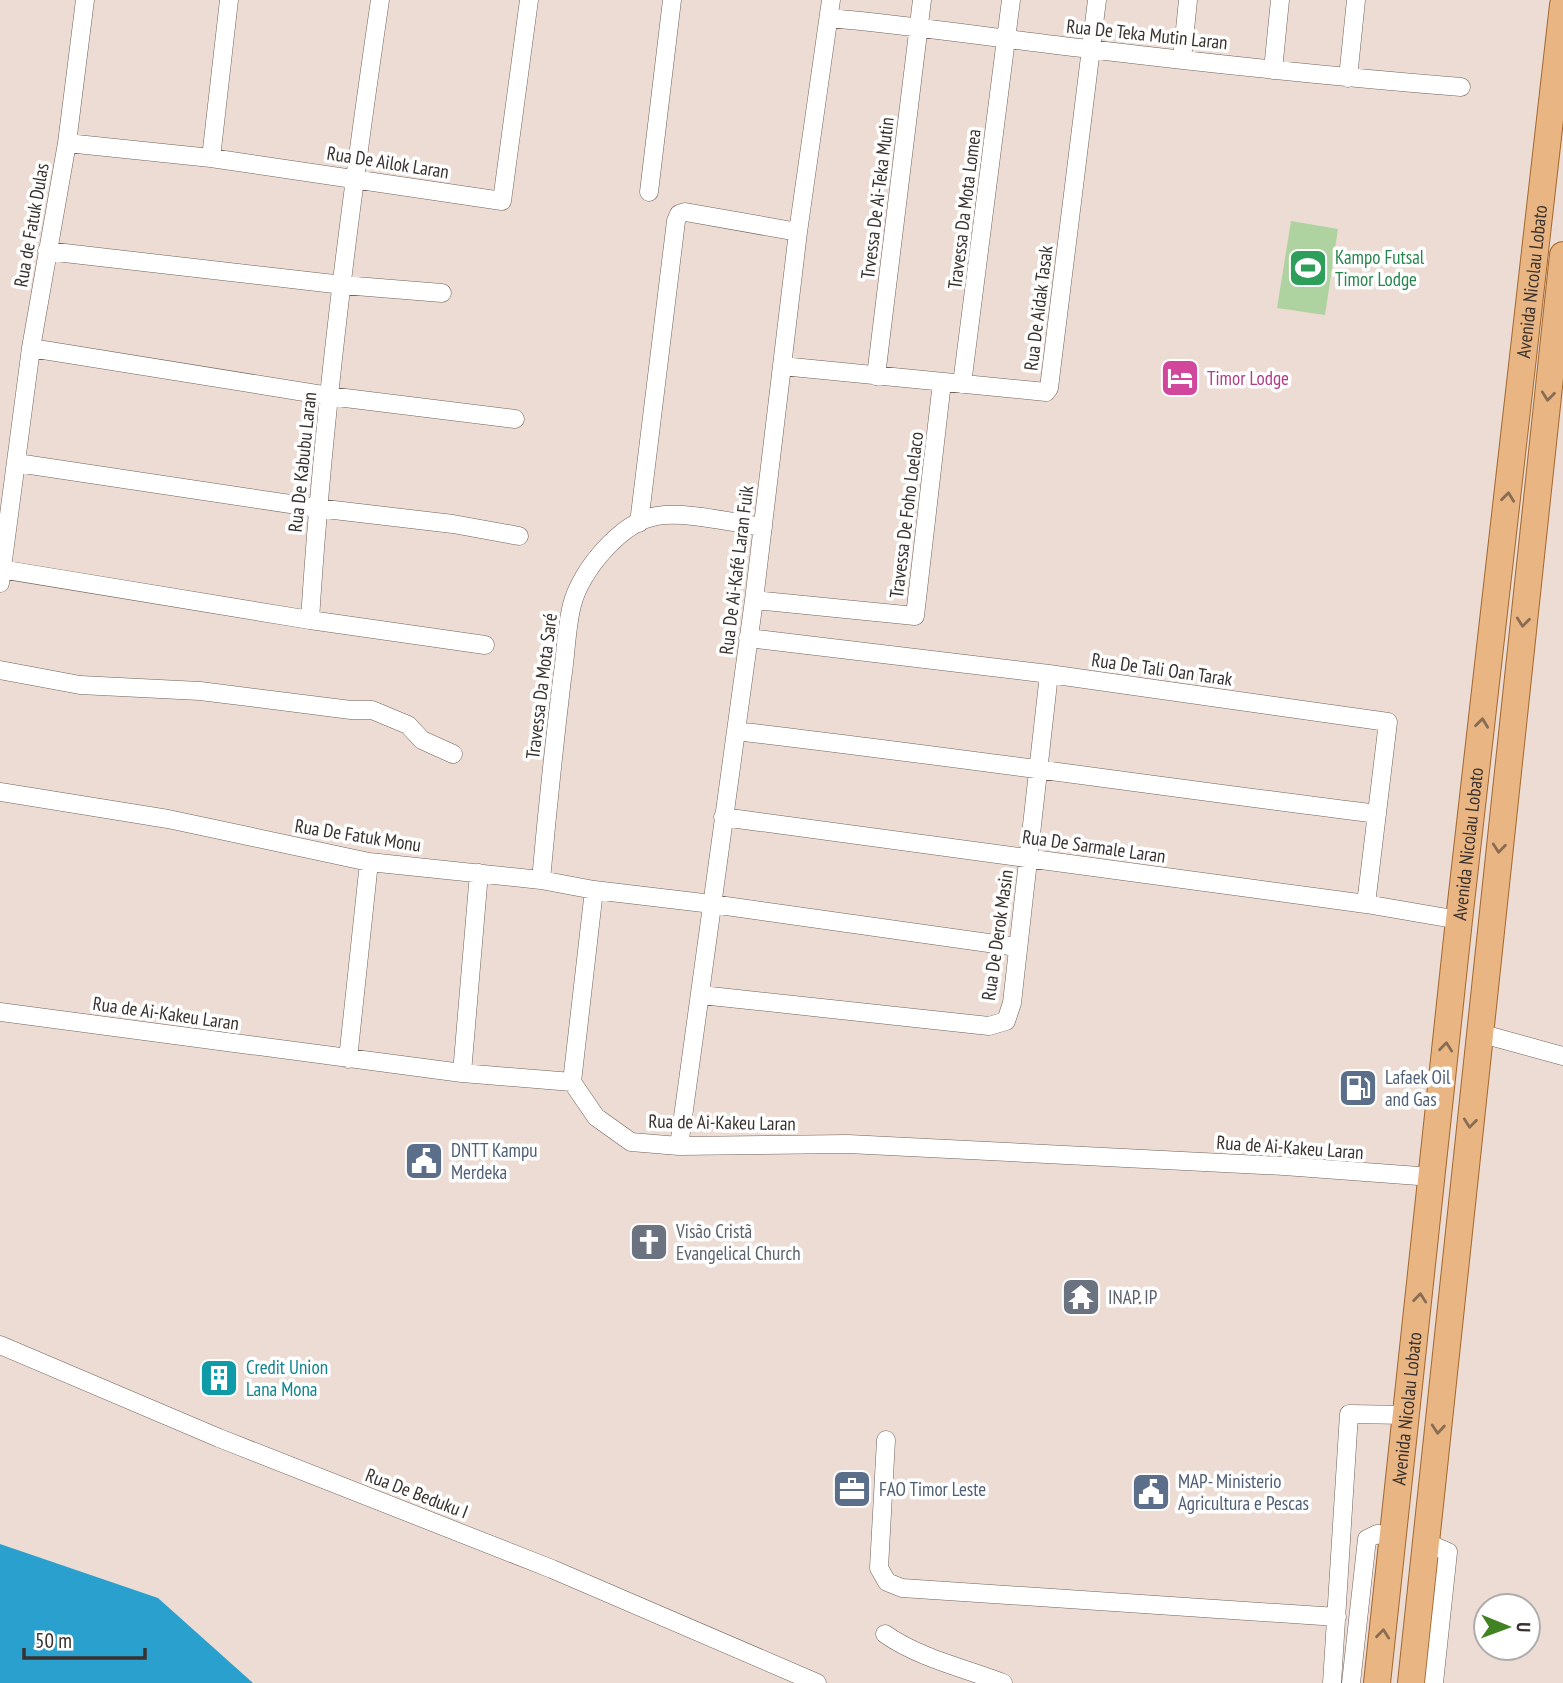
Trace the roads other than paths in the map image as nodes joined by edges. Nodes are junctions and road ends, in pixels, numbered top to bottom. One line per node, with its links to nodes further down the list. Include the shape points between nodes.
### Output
1 (85, 0): 21 (street, Rua de Fatuk Dulas)
2 (229, 0): 22 (street)
3 (380, 0): 23 (street, Rua De Kabubu Laran)
4 (529, 0): 23 (street, Rua De Ailok Laran, via 502,201)
5 (672, 0): 24 (street)
6 (922, 0): 14 (street, Trvessa De Ai-Teka Mutin)
7 (1011, 0): 15 (street, Travessa Da Mota Lomea)
8 (1097, 0): 16 (street)
9 (1188, 0): 17 (street)
10 (1280, 0): 18 (street)
11 (1356, 0): 19 (street)
12 (1563, 5): 63 (main road, Avenida Nicolau Lobato, one-way to 12)
13 (830, 9): 14 (street, Rua De Teka Mutin Laran); 25 (street, Rua De Ai-Kafé Laran Fuik)
14 (920, 26): 15 (street, Rua De Teka Mutin Laran); 33 (street, Trvessa De Ai-Teka Mutin)
15 (1007, 39): 16 (street, Rua De Teka Mutin Laran); 35 (street, Travessa Da Mota Lomea)
16 (1091, 49): 17 (street, Rua De Teka Mutin Laran); 35 (street, Rua De Aidak Tasak, via 1049,388 1042,392)
17 (1182, 59): 18 (street, Rua De Teka Mutin Laran)
18 (1273, 70): 19 (street, Rua De Teka Mutin Laran)
19 (1348, 78): 20 (street, Rua De Teka Mutin Laran)
20 (1461, 87)
21 (67, 143): 22 (street, Rua De Ailok Laran); 26 (street, Rua de Fatuk Dulas)
22 (211, 158): 23 (street, Rua De Ailok Laran)
23 (354, 178): 28 (street, Rua De Kabubu Laran)
24 (649, 192)
25 (798, 232): 32 (street, Rua De Ai-Kafé Laran Fuik); 40 (street, via 679,214)
26 (47, 251): 28 (street); 31 (street, Rua de Fatuk Dulas)
27 (1563, 255): 30 (main road, Avenida Nicolau Lobato)
28 (344, 285): 29 (street); 36 (street, Rua De Kabubu Laran)
29 (442, 293)
30 (1558, 343): 67 (main road, Avenida Nicolau Lobato, one-way to 67)
31 (31, 348): 36 (street); 38 (street, Rua de Fatuk Dulas)
32 (782, 366): 33 (street, Rua De Aidak Tasak); 41 (street, Rua De Ai-Kafé Laran Fuik)
33 (876, 376): 34 (street, Rua De Aidak Tasak)
34 (942, 382): 35 (street, Rua De Aidak Tasak); 44 (street, Travessa De Foho Loelaco, via 915,616)
35 (962, 384)
36 (329, 396): 37 (street); 39 (street, Rua De Kabubu Laran)
37 (514, 419)
38 (17, 463): 39 (street); 43 (street, Rua de Fatuk Dulas)
39 (317, 508): 42 (street); 45 (street, Rua De Kabubu Laran)
40 (639, 523): 41 (street, Travessa Da Mota Saré, via 656,516 699,517); 59 (street, Travessa Da Mota Saré, via 624,529 601,554 572,604)
41 (763, 527): 44 (street, Rua De Ai-Kafé Laran Fuik)
42 (519, 536)
43 (1, 574): 45 (street)
44 (754, 600): 46 (street, Rua De Ai-Kafé Laran Fuik)
45 (310, 620): 47 (street)
46 (748, 638): 49 (street, Rua De Tali Oan Tarak); 50 (street, Rua De Ai-Kafé Laran Fuik)
47 (485, 645)
48 (0, 670): 51 (street, via 80,685 200,691 372,710 408,725 422,740)
49 (1049, 674): 52 (street, Rua De Derok Masin); 54 (street, Rua De Tali Oan Tarak, via 1388,722)
50 (736, 731): 52 (street); 55 (street, Rua De Ai-Kafé Laran Fuik)
51 (453, 754)
52 (1039, 771): 54 (street); 56 (street, Rua De Derok Masin)
53 (0, 792): 57 (street, Rua De Fatuk Monu, via 168,819)
54 (1377, 814): 62 (street, Rua De Tali Oan Tarak)
55 (723, 817): 56 (street, Rua De Sarmale Laran); 61 (street, Rua De Ai-Kafé Laran Fuik)
56 (1029, 858): 62 (street, Rua De Sarmale Laran); 64 (street, Rua De Derok Masin)
57 (369, 862): 58 (street, Rua De Fatuk Monu); 69 (street)
58 (479, 873): 59 (street, Rua De Fatuk Monu); 70 (street)
59 (541, 880): 60 (street, Rua De Fatuk Monu)
60 (594, 890): 61 (street, Rua De Fatuk Monu); 71 (street)
61 (712, 904): 64 (street, Rua De Fatuk Monu); 65 (street, Rua De Ai-Kafé Laran Fuik)
62 (1366, 904): 63 (street, Rua De Sarmale Laran)
63 (1459, 920): 73 (main road, Avenida Nicolau Lobato, one-way to 63)
64 (1017, 947): 65 (street, Rua De Derok Masin, via 1006,1021 989,1026)
65 (701, 995): 72 (street, Rua De Ai-Kafé Laran Fuik)
66 (0, 1012): 69 (street, Rua de Ai-Kakeu Laran)
67 (1479, 1033): 68 (street); 76 (main road, Avenida Nicolau Lobato, one-way to 76)
68 (1563, 1056)
69 (348, 1059): 70 (street, Rua de Ai-Kakeu Laran)
70 (462, 1073): 71 (street, Rua de Ai-Kakeu Laran)
71 (572, 1082): 72 (street, Rua de Ai-Kakeu Laran, via 596,1117 631,1142)
72 (680, 1146): 73 (street, Rua de Ai-Kakeu Laran, via 848,1144)
73 (1432, 1177): 75 (main road, Avenida Nicolau Lobato, one-way to 73)
74 (0, 1345): 83 (street, Rua De Beduku I, via 219,1438 552,1569)
75 (1413, 1357): 76 (main road); 77 (main road, Avenida Nicolau Lobato)
76 (1444, 1361): 80 (main road, Avenida Nicolau Lobato, one-way to 80)
77 (1407, 1415): 79 (main road, Avenida Nicolau Lobato); 81 (street, via 1349,1413)
78 (886, 1440): 81 (street, via 879,1568 887,1582 902,1588)
79 (1394, 1536): 86 (street, via 1377,1534 1367,1539); 87 (main road, Avenida Nicolau Lobato, one-way to 79)
80 (1427, 1543): 88 (main road, Avenida Nicolau Lobato); 89 (street, via 1448,1552)
81 (1337, 1617): 85 (street)
82 (885, 1634): 84 (street)
83 (817, 1683)
84 (1003, 1683)
85 (1332, 1683)
86 (1351, 1683)
87 (1377, 1683)
88 (1411, 1683)
89 (1434, 1683)

